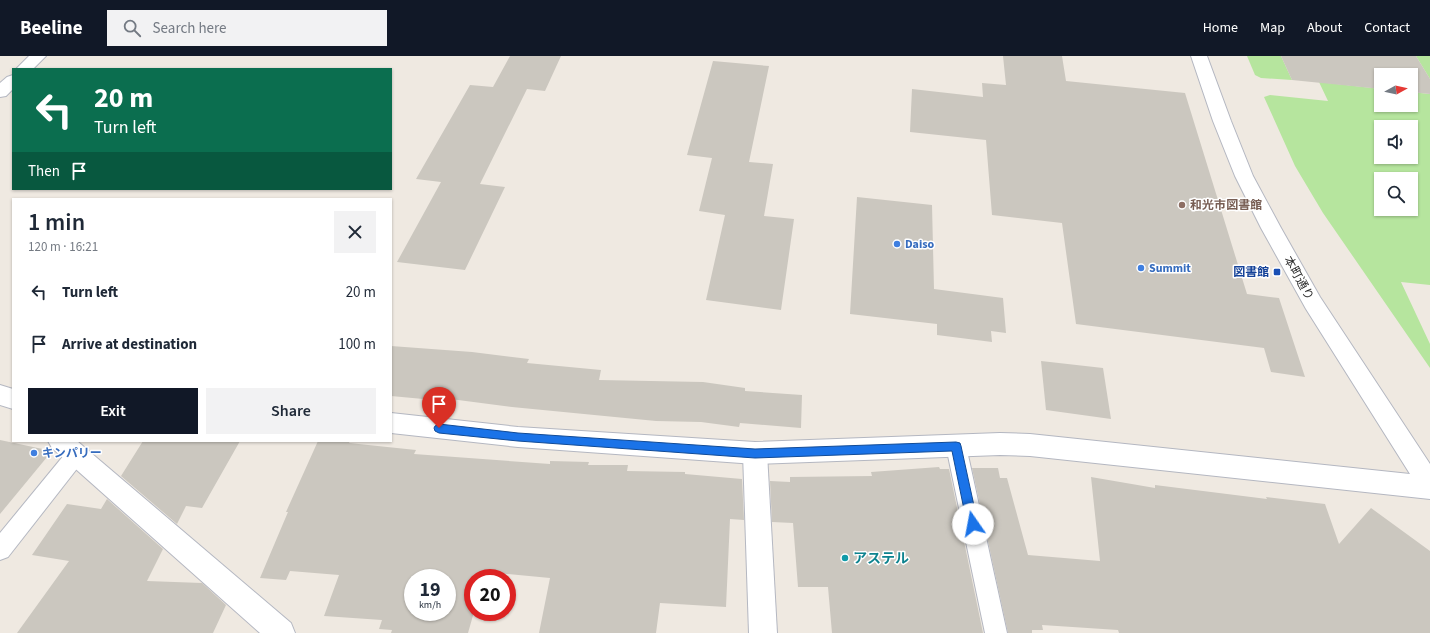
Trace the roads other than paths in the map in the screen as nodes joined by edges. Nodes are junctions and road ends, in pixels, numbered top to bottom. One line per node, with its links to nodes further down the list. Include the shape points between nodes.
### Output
1 (38, 56): 3 (street)
2 (1199, 56): 12 (street, 本町通り, via 1244,176 1271,228 1313,303)
3 (25, 68)
4 (12, 81): 5 (street)
5 (0, 92)
6 (0, 395): 7 (street)
7 (12, 399)
8 (392, 423): 11 (street, via 518,437)
9 (956, 446): 11 (street); 13 (street, via 1030,445); 17 (lane)
10 (68, 448): 14 (lane); 15 (street)
11 (755, 453): 16 (street)
12 (1430, 485)
13 (1430, 488)
14 (0, 550)
15 (281, 633)
16 (763, 633)
17 (996, 633)

